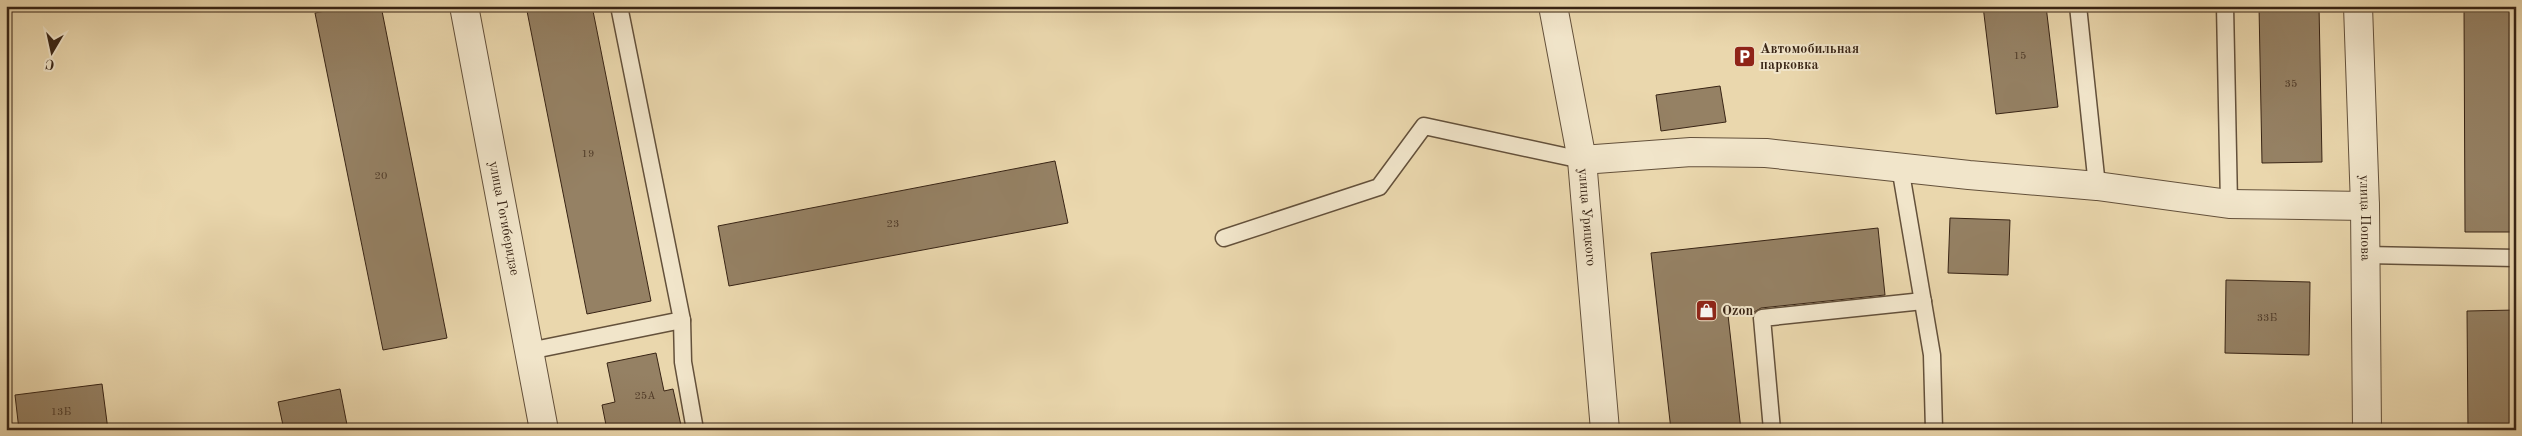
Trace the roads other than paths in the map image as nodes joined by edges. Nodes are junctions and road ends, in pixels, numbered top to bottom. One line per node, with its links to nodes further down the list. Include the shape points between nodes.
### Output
1 (464, 6): 17 (street, улица Гогиберидзе)
2 (618, 6): 16 (lane)
3 (1553, 6): 7 (street, улица Урицкого)
4 (2078, 6): 9 (lane)
5 (2224, 6): 10 (lane)
6 (2358, 6): 11 (street, улица Попова)
7 (1582, 160): 8 (street, via 1682,152 1766,153); 12 (lane, via 1424,126 1379,187); 20 (street, улица Урицкого)
8 (1900, 167): 9 (street); 15 (lane)
9 (2097, 186): 10 (street)
10 (2229, 204): 11 (street)
11 (2365, 206): 13 (street, улица Попова)
12 (1224, 238)
13 (2366, 255): 14 (lane); 23 (street, улица Попова)
14 (2516, 258)
15 (1923, 301): 21 (lane, via 1762,318); 22 (lane, via 1932,355)
16 (682, 320): 17 (lane); 19 (lane, via 683,362)
17 (529, 351): 18 (street, улица Гогиберидзе)
18 (544, 430)
19 (695, 430)
20 (1605, 430)
21 (1772, 430)
22 (1934, 430)
23 (2367, 430)

